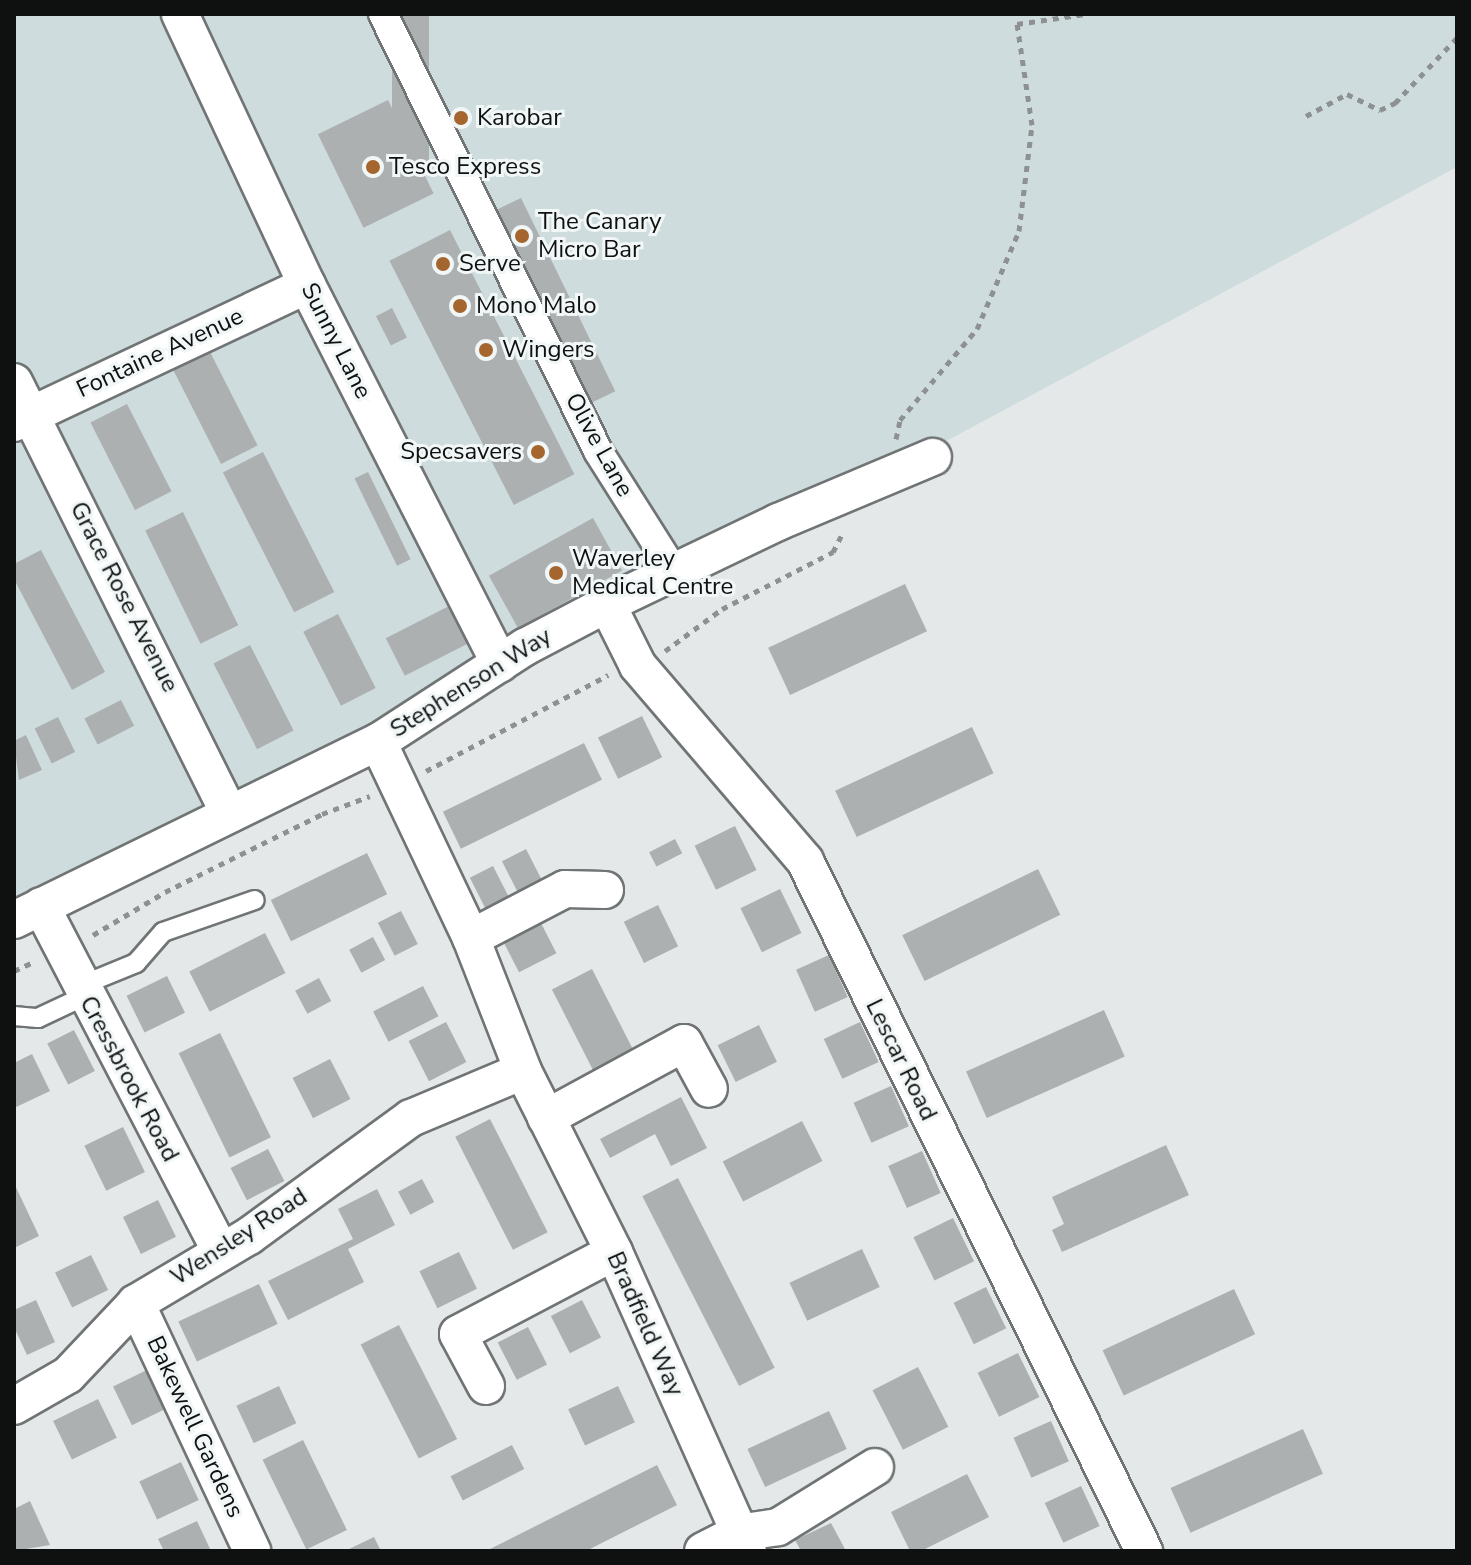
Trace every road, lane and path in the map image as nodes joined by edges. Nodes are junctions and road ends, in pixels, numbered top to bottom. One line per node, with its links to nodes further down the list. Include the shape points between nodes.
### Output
1 (180, 14): 6 (street, Sunny Lane)
2 (383, 14): 11 (street, Olive Lane, via 598,451)
3 (1085, 14): 10 (path, via 1017,24 1032,125 1019,231 977,329 900,420)
4 (1457, 38): 5 (path, via 1395,103 1380,110 1347,94)
5 (1306, 116)
6 (307, 285): 8 (street, Fontaine Avenue); 13 (street, Sunny Lane)
7 (14, 382): 8 (street, Grace Rose Avenue)
8 (22, 418): 17 (street, Grace Rose Avenue)
9 (933, 457): 10 (street, Stephenson Way)
10 (878, 480): 11 (street, Stephenson Way); 14 (path, via 833,552 722,609)
11 (674, 571): 12 (street, Stephenson Way)
12 (607, 604): 13 (street, Stephenson Way); 14 (street, Lescar Road)
13 (500, 664): 15 (street, Stephenson Way)
14 (638, 666): 16 (path, via 540,706); 38 (street, Lescar Road, via 805,861)
15 (378, 742): 16 (street, Bradfield Way); 17 (street, Stephenson Way)
16 (399, 786): 21 (street, Bradfield Way); 22 (path, via 322,814)
17 (229, 814): 20 (street, Stephenson Way)
18 (605, 890): 21 (street, via 565,889)
19 (255, 900): 24 (lane, via 163,932 136,963)
20 (28, 913): 22 (street, Cressbrook Road)
21 (471, 938): 26 (street, Bradfield Way)
22 (61, 949): 23 (path); 24 (street, Cressbrook Road)
23 (14, 971)
24 (82, 991): 25 (lane, via 38,1018); 29 (street, Cressbrook Road)
25 (14, 1016)
26 (523, 1071): 28 (street, Bradfield Way); 29 (street, Wensley Road, via 411,1118 249,1236)
27 (709, 1089): 28 (street, via 684,1043)
28 (546, 1118): 30 (street, Bradfield Way)
29 (220, 1250): 31 (street, Wensley Road)
30 (614, 1252): 32 (street, via 458,1334); 35 (street, Bradfield Way)
31 (136, 1303): 33 (street, Wensley Road, via 68,1375); 36 (street, Bakewell Gardens)
32 (486, 1386)
33 (18, 1393)
34 (875, 1467): 35 (street, via 778,1527)
35 (743, 1542): 37 (street)
36 (252, 1551)
37 (703, 1551)
38 (1144, 1551)

